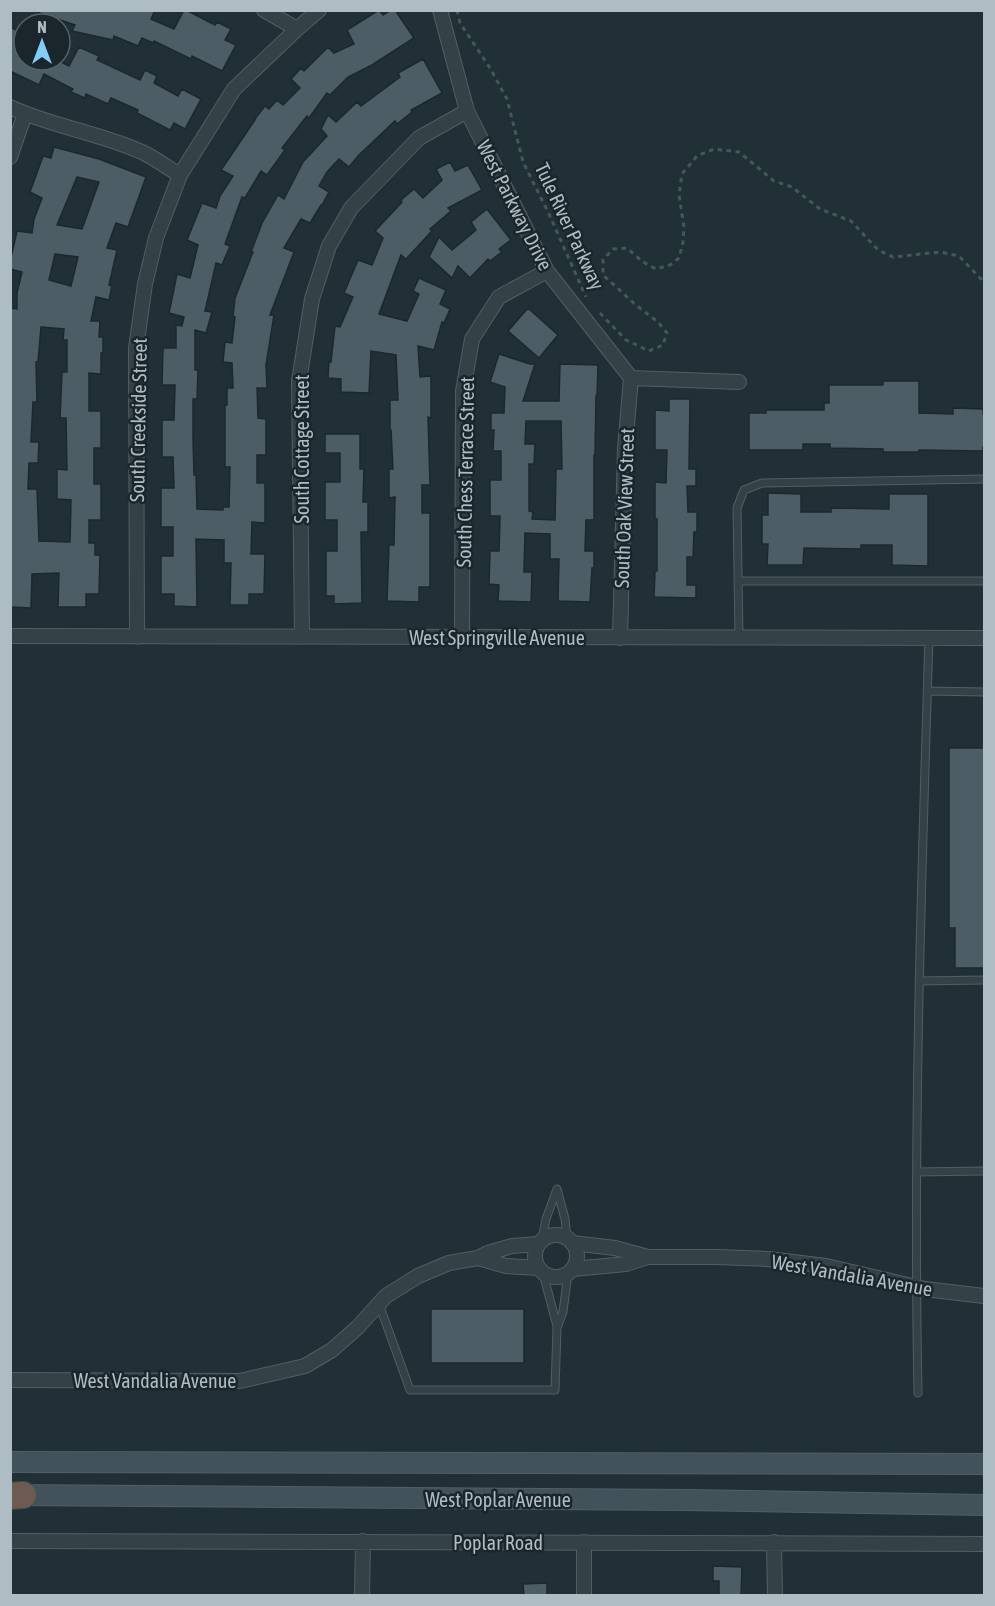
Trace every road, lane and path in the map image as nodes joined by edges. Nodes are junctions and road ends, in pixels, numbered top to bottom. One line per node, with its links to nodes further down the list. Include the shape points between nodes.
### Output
1 (264, 10): 5 (street)
2 (319, 10): 5 (street, South Creekside Street)
3 (440, 10): 7 (street, West Parkway Drive)
4 (457, 10): 13 (path, Tule River Parkway, via 460,23 507,99 523,162)
5 (297, 28): 10 (street, South Creekside Street, via 234,89)
6 (10, 107): 8 (street)
7 (467, 111): 11 (street, West Parkway Drive); 22 (street, South Cottage Street, via 419,138 351,208 329,246 312,299 299,381)
8 (25, 114): 9 (street); 10 (street, via 144,153)
9 (10, 157)
10 (180, 175): 21 (street, South Creekside Street, via 156,238 136,348)
11 (547, 271): 15 (street, West Parkway Drive); 23 (street, South Chess Terrace Street, via 499,297 472,339 463,391)
12 (984, 282): 14 (path, Tule River Parkway, via 959,256 940,252 893,257 878,250 851,221 820,209 792,187 774,181 739,152 714,149 697,156 682,174 679,195 684,227 679,258 656,269 627,248 613,249 603,260 603,275 667,333 663,345 649,351 626,340)
13 (589, 302)
14 (596, 309)
15 (631, 378): 16 (street); 24 (street, South Oak View Street)
16 (740, 382)
17 (984, 479): 18 (lane, via 762,483 744,490 737,508)
18 (738, 581): 19 (lane); 25 (lane)
19 (984, 581)
20 (10, 636): 21 (street, West Springville Avenue)
21 (137, 637): 22 (street, West Springville Avenue)
22 (302, 637): 23 (street, West Springville Avenue)
23 (462, 637): 24 (street, West Springville Avenue)
24 (620, 638): 25 (street, West Springville Avenue)
25 (739, 638): 26 (street, West Springville Avenue)
26 (929, 638): 27 (street, West Springville Avenue); 28 (lane)
27 (984, 638)
28 (927, 692): 29 (lane); 31 (lane)
29 (984, 692)
30 (984, 980): 31 (lane)
31 (919, 981): 33 (lane)
32 (984, 1171): 33 (lane)
33 (917, 1172): 40 (lane)
34 (570, 1241): 35 (street, via 554,1235); 35 (lane, via 557,1189); 36 (street, West Vandalia Avenue); 39 (street, via 577,1256)
35 (540, 1242): 37 (street, West Vandalia Avenue, via 512,1246); 38 (street, via 534,1256)
36 (648, 1257): 39 (street, West Vandalia Avenue); 40 (street, West Vandalia Avenue, via 768,1259 826,1266)
37 (478, 1258): 38 (street, West Vandalia Avenue); 42 (street, West Vandalia Avenue, via 449,1263 418,1276)
38 (541, 1271): 39 (street, via 556,1278); 43 (lane)
39 (571, 1271): 43 (lane)
40 (916, 1287): 41 (street, West Vandalia Avenue); 45 (lane)
41 (984, 1296)
42 (379, 1304): 43 (lane, via 410,1390 555,1390); 44 (street, West Vandalia Avenue, via 332,1350 305,1366 240,1381)
43 (557, 1328)
44 (10, 1380)
45 (918, 1393)
46 (10, 1462): 47 (main road, West Poplar Avenue)
47 (984, 1464)
48 (15, 1495): 49 (main road, West Poplar Avenue)
49 (984, 1505)
50 (10, 1541): 51 (street, Poplar Road)
51 (363, 1541): 52 (street, Poplar Road); 55 (street)
52 (584, 1542): 53 (street, Poplar Road); 56 (street)
53 (774, 1542): 54 (street, Poplar Road); 57 (street)
54 (984, 1544)
55 (362, 1596)
56 (584, 1596)
57 (776, 1596)

